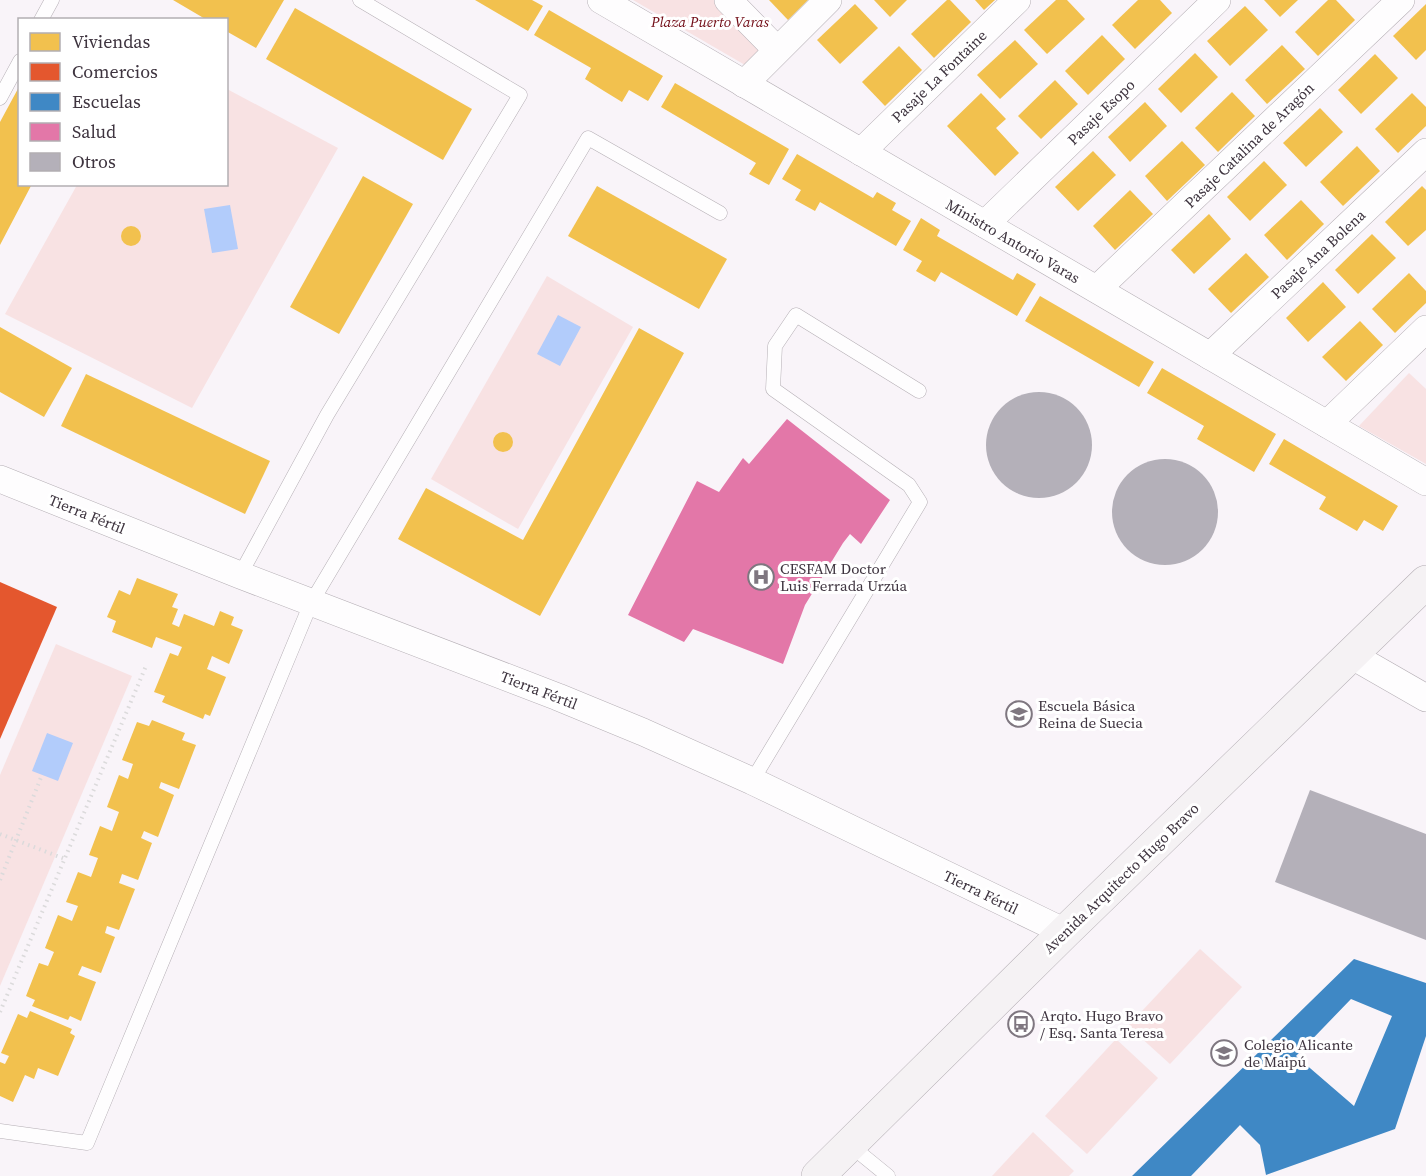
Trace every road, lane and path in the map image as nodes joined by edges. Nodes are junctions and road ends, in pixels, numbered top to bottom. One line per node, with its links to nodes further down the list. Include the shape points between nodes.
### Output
1 (52, 0): 9 (lane)
2 (360, 0): 25 (lane, via 520,95 327,415)
3 (601, 0): 12 (street, Ministro Antorio Varas)
4 (728, 0): 10 (street)
5 (828, 0): 10 (street)
6 (1017, 0): 14 (street, Pasaje La Fontaine)
7 (1217, 0): 17 (street, Pasaje Esopo)
8 (1401, 0): 18 (street, Pasaje Catalina de Aragón)
9 (42, 18)
10 (777, 50): 12 (street)
11 (18, 65): 13 (lane)
12 (744, 84): 14 (street, Ministro Antorio Varas)
13 (0, 98)
14 (861, 152): 17 (street, Ministro Antorio Varas)
15 (1426, 152): 20 (street, Pasaje Ana Bolena)
16 (720, 213): 27 (lane, via 588,138)
17 (985, 224): 18 (street, Ministro Antorio Varas)
18 (1097, 289): 20 (street, Ministro Antorio Varas)
19 (1426, 329): 22 (street)
20 (1210, 356): 22 (street, Ministro Antorio Varas)
21 (919, 391): 32 (lane, via 796,315 775,345 773,389 909,485 920,502)
22 (1327, 424): 24 (street, Ministro Antorio Varas)
23 (0, 479): 25 (street, Tierra Fértil)
24 (1426, 482)
25 (240, 575): 27 (street, Tierra Fértil)
26 (1426, 582): 28 (street, Avenida Arquitecto Hugo Bravo)
27 (311, 603): 32 (street, Tierra Fértil, via 558,697); 39 (lane, via 87,1143)
28 (1351, 655): 30 (street); 37 (street, Avenida Arquitecto Hugo Bravo)
29 (146, 666): 35 (path)
30 (1426, 698)
31 (42, 775): 34 (path)
32 (752, 781): 37 (street, Tierra Fértil)
33 (0, 834): 34 (path)
34 (16, 840): 35 (path); 36 (path)
35 (65, 859): 38 (path)
36 (0, 880)
37 (1065, 932): 40 (street, Avenida Arquitecto Hugo Bravo)
38 (0, 1012)
39 (0, 1131)
40 (850, 1145): 41 (street, Avenida Arquitecto Hugo Bravo); 42 (lane)
41 (818, 1176)
42 (888, 1176)

